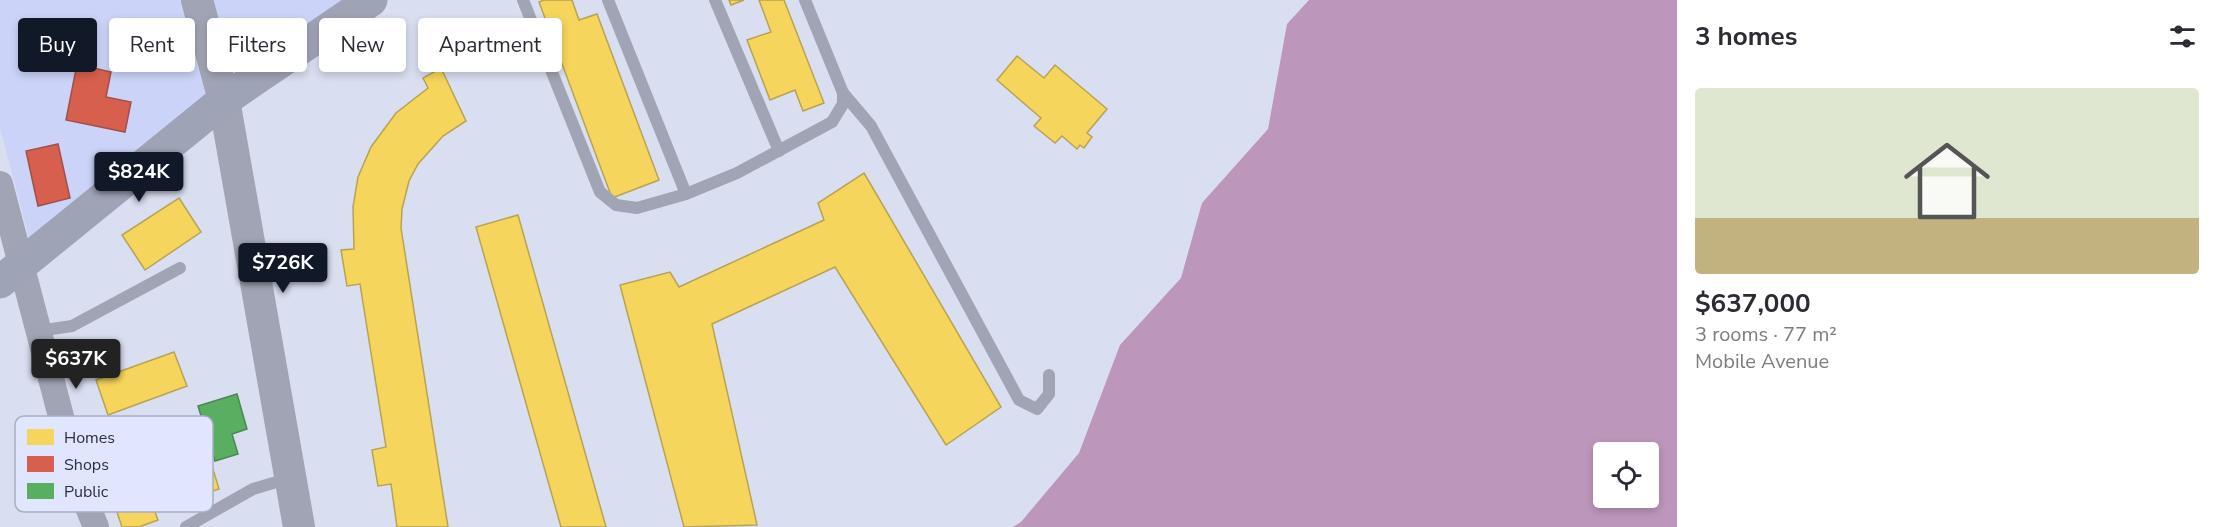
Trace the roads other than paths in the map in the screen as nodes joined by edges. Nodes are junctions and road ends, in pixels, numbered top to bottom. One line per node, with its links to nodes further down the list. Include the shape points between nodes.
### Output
1 (197, 0): 8 (street)
2 (371, 0): 8 (main road)
3 (523, 0): 11 (lane, via 600,192 616,205 637,208)
4 (608, 0): 11 (lane)
5 (715, 0): 9 (lane)
6 (805, 0): 7 (lane)
7 (843, 93): 9 (lane, via 843,104 831,123); 15 (lane, via 871,126 1019,400 1037,409 1049,394)
8 (224, 100): 13 (main road); 17 (street)
9 (779, 151): 11 (lane)
10 (0, 184): 13 (street)
11 (686, 194)
12 (180, 268): 14 (lane, via 72,326)
13 (11, 274): 14 (street)
14 (38, 331): 16 (street)
15 (1050, 375)
16 (61, 416)
17 (292, 487): 20 (lane, via 253,489); 23 (street)
18 (90, 512): 21 (street)
19 (212, 512): 22 (lane)
20 (213, 512)
21 (96, 527)
22 (186, 527)
23 (299, 527)

